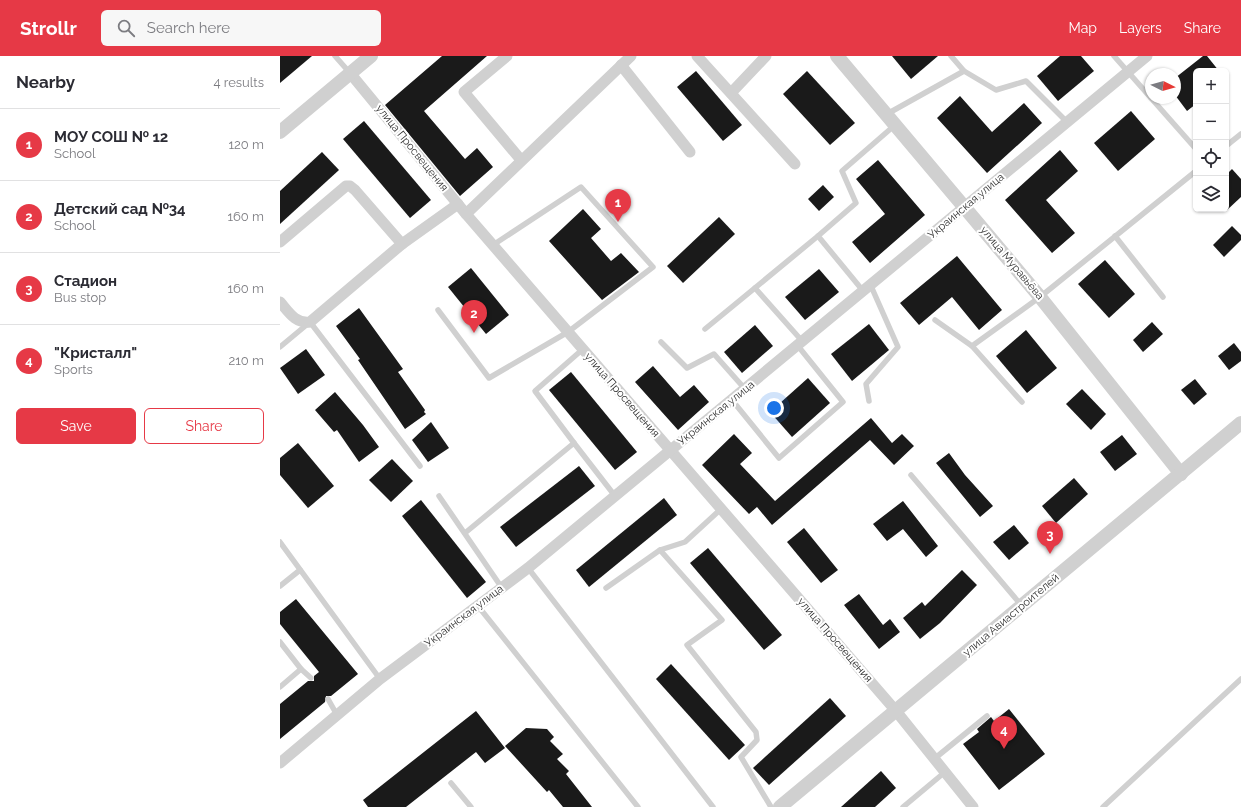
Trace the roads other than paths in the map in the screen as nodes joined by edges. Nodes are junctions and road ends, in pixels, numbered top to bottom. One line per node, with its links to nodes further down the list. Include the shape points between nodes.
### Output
1 (335, 56): 14 (lane)
2 (371, 56): 14 (street)
3 (507, 56): 26 (street, via 464,92)
4 (631, 56): 11 (street)
5 (697, 56): 16 (street)
6 (766, 56): 16 (street)
7 (837, 56): 18 (street, улица Муравьёва)
8 (951, 56): 12 (lane)
9 (1114, 56): 13 (lane)
10 (1147, 56): 13 (street, Украинская улица)
11 (621, 65): 25 (street); 26 (street)
12 (964, 71): 18 (lane); 19 (lane, via 996,90 1026,81)
13 (1129, 72): 15 (lane); 19 (street, Украинская улица)
14 (350, 73): 21 (street); 29 (street, улица Просвещения)
15 (1145, 91)
16 (731, 93): 27 (street)
17 (1156, 104): 24 (lane)
18 (886, 114): 20 (street, улица Муравьёва)
19 (1068, 123): 30 (street, Украинская улица)
20 (895, 125): 30 (street, улица Муравьёва); 32 (lane, via 842,171 856,203)
21 (280, 132)
22 (1241, 134): 23 (lane)
23 (1229, 144)
24 (1193, 146)
25 (690, 152)
26 (522, 160): 31 (street)
27 (795, 164)
28 (1193, 173): 33 (lane)
29 (458, 204): 31 (street, улица Просвещения); 35 (street)
30 (964, 206): 38 (street, Украинская улица); 39 (street, улица Муравьёва)
31 (466, 214): 36 (street, улица Просвещения)
32 (818, 236): 37 (lane); 38 (lane)
33 (1115, 236): 39 (lane); 40 (lane)
34 (280, 242): 35 (street, via 346,186 350,186)
35 (402, 244): 44 (street)
36 (493, 245): 46 (street, улица Просвещения); 46 (lane, via 581,187 653,267)
37 (755, 288): 45 (lane); 48 (lane)
38 (868, 289): 48 (street, Украинская улица); 54 (lane, via 898,347 866,384)
39 (1040, 297): 49 (lane); 60 (street, улица Муравьёва)
40 (1163, 297)
41 (280, 302): 44 (street, via 300,322)
42 (438, 310): 46 (lane, via 489,378)
43 (935, 320): 49 (lane)
44 (310, 322): 50 (lane); 59 (lane)
45 (705, 329)
46 (568, 332): 51 (street, улица Просвещения)
47 (662, 342): 52 (lane, via 687,368 714,354)
48 (801, 344): 52 (street, Украинская улица); 53 (lane, via 843,402 779,458)
49 (972, 346): 55 (lane)
50 (280, 347)
51 (583, 349): 57 (lane, via 535,391); 58 (street, улица Просвещения)
52 (746, 389): 53 (street, Украинская улица)
53 (732, 400): 58 (street, Украинская улица)
54 (869, 401)
55 (1022, 402)
56 (1241, 423): 60 (street, улица Авиастроителей)
57 (574, 443): 63 (lane); 65 (lane)
58 (671, 450): 63 (street, Украинская улица); 64 (street, улица Просвещения)
59 (420, 466)
60 (1181, 474): 74 (street, улица Авиастроителей)
61 (911, 475): 74 (lane)
62 (439, 496): 65 (lane)
63 (615, 496): 68 (street, Украинская улица)
64 (721, 509): 67 (lane, via 685,542); 82 (street, улица Просвещения)
65 (465, 534): 71 (lane)
66 (280, 542): 69 (lane)
67 (660, 550): 72 (lane); 92 (lane, via 722,620 687,645 756,732 757,740 741,757)
68 (528, 568): 71 (street, Украинская улица); 91 (lane)
69 (300, 570): 70 (lane); 78 (lane)
70 (280, 586)
71 (502, 588): 73 (street, Украинская улица)
72 (606, 588)
73 (478, 606): 78 (street, Украинская улица); 90 (lane)
74 (1022, 606): 82 (street, улица Авиастроителей)
75 (280, 642): 76 (lane)
76 (301, 669): 77 (lane); 80 (lane)
77 (312, 678)
78 (380, 679): 83 (street, Украинская улица)
79 (1241, 679): 96 (lane)
80 (280, 687)
81 (328, 699): 83 (lane)
82 (896, 711): 85 (street, улица Просвещения); 93 (street, улица Авиастроителей)
83 (337, 715): 86 (street, Украинская улица)
84 (988, 716): 85 (lane)
85 (934, 759): 87 (street, улица Просвещения)
86 (280, 763)
87 (945, 772): 94 (lane); 95 (street, улица Просвещения)
88 (451, 782): 89 (lane)
89 (471, 807)
90 (638, 807)
91 (713, 807)
92 (771, 807)
93 (780, 807)
94 (903, 807)
95 (973, 807)
96 (1103, 807)

